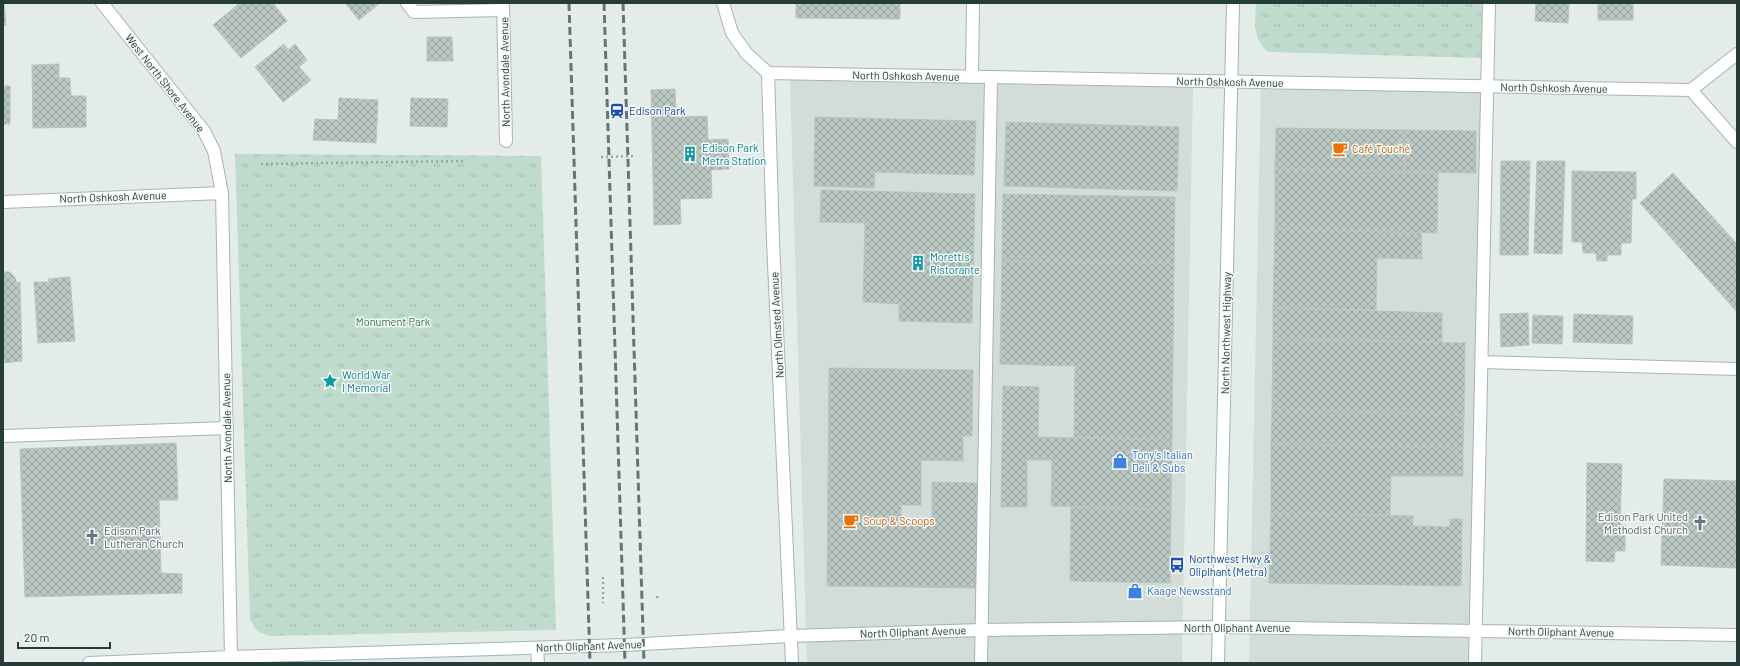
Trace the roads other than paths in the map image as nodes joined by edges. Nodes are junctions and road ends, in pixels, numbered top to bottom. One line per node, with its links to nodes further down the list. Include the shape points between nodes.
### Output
1 (102, 3): 17 (street, West North Shore Avenue, via 204,131 214,152)
2 (407, 3): 7 (street, via 414,12)
3 (723, 3): 9 (street, via 732,33 746,54)
4 (973, 3): 10 (street)
5 (1233, 3): 12 (street, North Northwest Highway)
6 (1489, 3): 13 (street)
7 (503, 6): 15 (street, North Avondale Avenue)
8 (1737, 54): 14 (street)
9 (768, 73): 10 (street, North Oshkosh Avenue); 27 (street, North Olmsted Avenue)
10 (972, 77): 11 (street, North Oshkosh Avenue)
11 (991, 78): 12 (street, North Oshkosh Avenue); 24 (street)
12 (1231, 82): 13 (street, North Oshkosh Avenue); 23 (street, North Northwest Highway)
13 (1487, 86): 14 (street, North Oshkosh Avenue); 19 (street)
14 (1691, 90): 16 (street)
15 (506, 141)
16 (1737, 142)
17 (222, 193): 18 (street, North Oshkosh Avenue); 21 (street, North Avondale Avenue)
18 (3, 202)
19 (1482, 362): 20 (street); 25 (street)
20 (1737, 369)
21 (227, 428): 22 (street); 29 (street, North Avondale Avenue)
22 (3, 436)
23 (1219, 627): 24 (street, North Oliphant Avenue); 25 (street, North Oliphant Avenue); 34 (street, North Northwest Highway)
24 (982, 630): 27 (street, North Oliphant Avenue); 33 (street)
25 (1476, 631): 26 (street, North Oliphant Avenue); 35 (street)
26 (1737, 635)
27 (791, 636): 28 (street, North Oliphant Avenue, via 712,642); 32 (street, North Olmsted Avenue)
28 (537, 648): 29 (street, North Oliphant Avenue); 31 (street)
29 (232, 660): 30 (street, North Oliphant Avenue)
30 (89, 663)
31 (538, 663)
32 (792, 663)
33 (981, 663)
34 (1218, 663)
35 (1475, 663)

